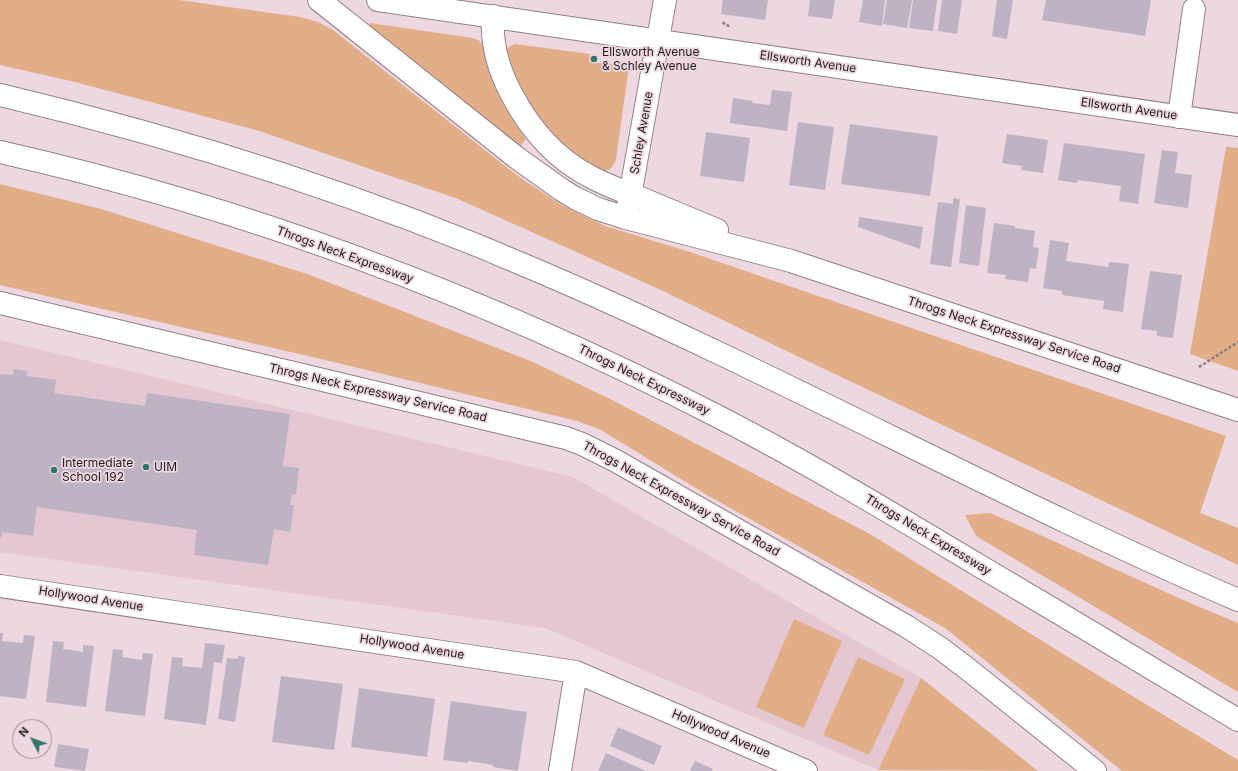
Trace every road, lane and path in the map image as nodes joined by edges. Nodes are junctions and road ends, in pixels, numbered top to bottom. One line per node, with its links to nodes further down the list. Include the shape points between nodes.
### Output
1 (319, 0): 12 (main road, Throgs Neck Expressway Service Road, via 532,169 586,204)
2 (378, 0): 5 (main road, Ellsworth Avenue)
3 (665, 0): 6 (main road, Schley Avenue)
4 (1194, 9): 8 (main road)
5 (493, 16): 6 (main road, Ellsworth Avenue); 11 (main road, Throgs Neck Expressway Service Road, via 493,41 501,70 515,102 529,123 544,142 570,164 590,177)
6 (659, 40): 8 (main road, Ellsworth Avenue); 11 (main road, Schley Avenue)
7 (0, 95): 19 (main road, via 119,124 232,157 350,196 467,240 651,321 1067,522)
8 (1179, 117): 9 (main road, Ellsworth Avenue)
9 (1238, 124)
10 (0, 152): 21 (main road, Throgs Neck Expressway, via 99,176 296,236 412,278 564,342 714,415 824,473)
11 (630, 194): 12 (main road, Schley Avenue); 13 (main road, Throgs Neck Expressway Service Road)
12 (626, 218): 13 (main road, Throgs Neck Expressway Service Road)
13 (791, 260): 17 (main road, Throgs Neck Expressway Service Road)
14 (0, 303): 24 (main road, Throgs Neck Expressway Service Road, via 566,438 582,444 616,460 906,626 969,670)
15 (1238, 342): 16 (path)
16 (1199, 367)
17 (1238, 410)
18 (0, 586): 20 (main road, Hollywood Avenue)
19 (1238, 600)
20 (576, 672): 22 (main road); 23 (main road, Hollywood Avenue)
21 (1238, 720)
22 (560, 771)
23 (806, 771)
24 (1095, 771)

